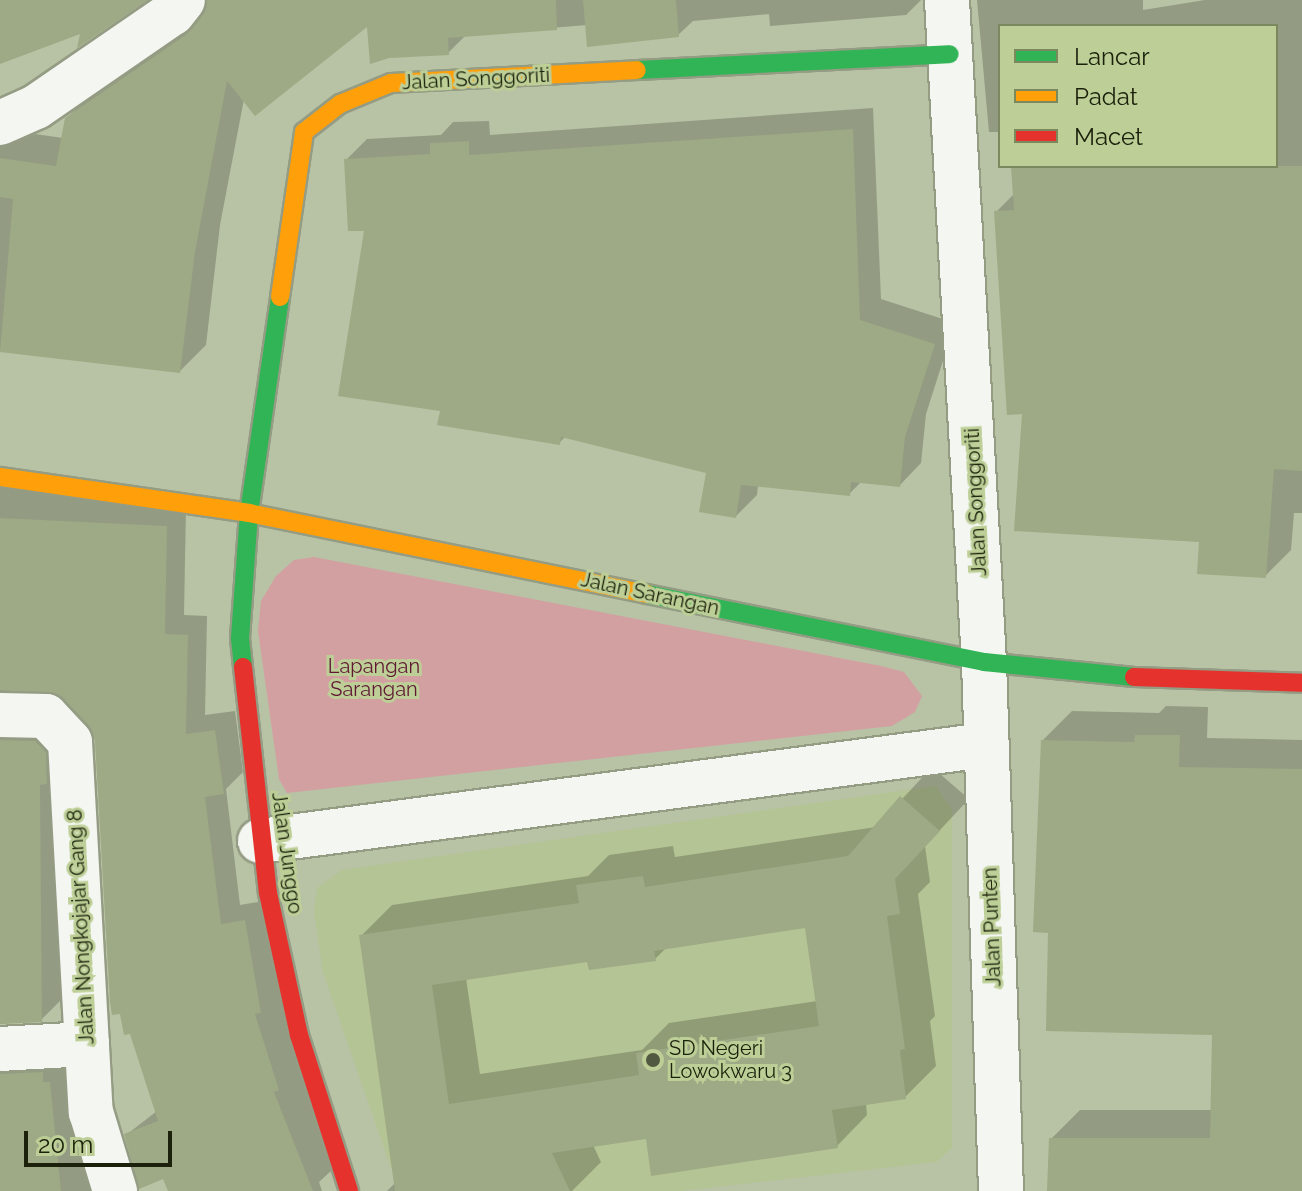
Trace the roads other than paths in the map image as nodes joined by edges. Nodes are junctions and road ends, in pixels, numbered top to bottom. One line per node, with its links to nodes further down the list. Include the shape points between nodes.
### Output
1 (183, 0): 4 (street, via 173,13 36,107)
2 (947, 0): 3 (street, Jalan Songgoriti)
3 (950, 54): 6 (street, Jalan Songgoriti, via 391,83 340,104 304,132); 7 (street, Jalan Songgoriti)
4 (0, 123)
5 (0, 477): 6 (street, Jalan Sarangan)
6 (249, 513): 7 (street, Jalan Sarangan); 11 (street, Jalan Junggo, via 240,638)
7 (984, 662): 8 (street, Jalan Sarangan, via 1092,676); 10 (street, Jalan Punten)
8 (1302, 683)
9 (0, 715): 12 (street, Jalan Nongkojajar Gang 8, via 46,716 70,742)
10 (985, 745): 11 (street); 16 (street, Jalan Punten)
11 (260, 841): 15 (street, Jalan Junggo, via 299,1035)
12 (87, 1044): 13 (street); 14 (street, Jalan Nongkojajar Gang 8, via 91,1112)
13 (0, 1049)
14 (115, 1191)
15 (349, 1191)
16 (1001, 1191)

